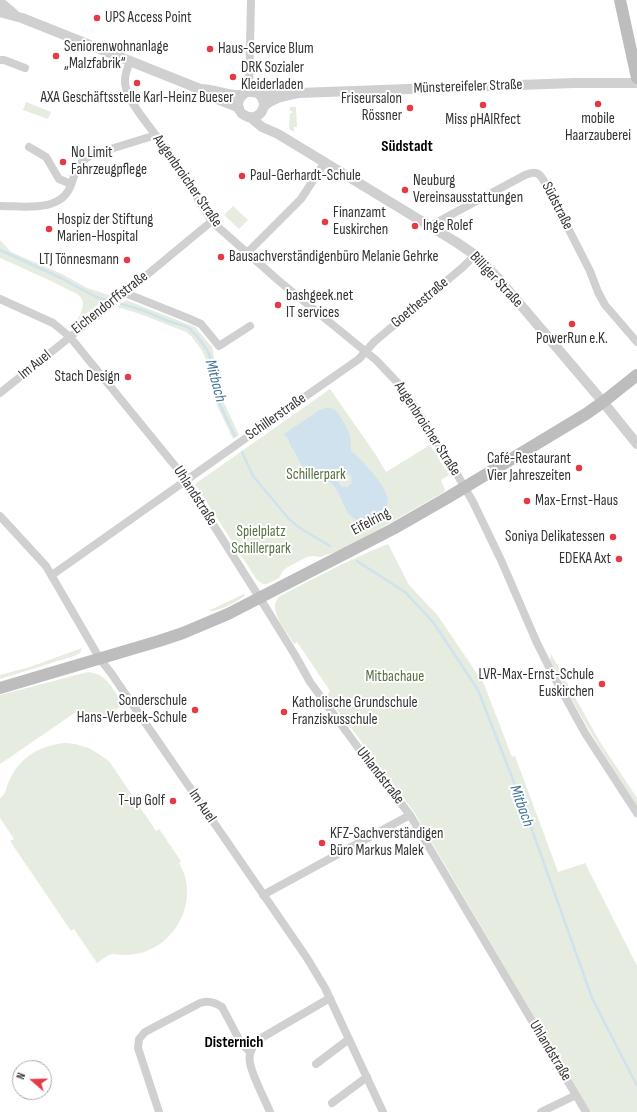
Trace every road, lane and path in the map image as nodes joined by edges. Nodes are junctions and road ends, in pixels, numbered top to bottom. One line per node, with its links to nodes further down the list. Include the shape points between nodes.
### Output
1 (251, 0): 12 (street)
2 (620, 0): 9 (main road)
3 (0, 2): 5 (street)
4 (0, 12): 5 (street, Münstereifeler Straße)
5 (16, 16): 7 (street, Münstereifeler Straße)
6 (0, 60): 8 (street)
7 (130, 61): 11 (street, Münstereifeler Straße); 18 (street, Augenbroicher Straße, via 125,78 126,88 132,102)
8 (24, 68)
9 (637, 78)
10 (637, 83): 13 (street, Münstereifeler Straße)
11 (200, 89): 12 (street, Münstereifeler Straße, via 231,95); 14 (street, Münstereifeler Straße)
12 (250, 93): 13 (street, Münstereifeler Straße, via 282,90); 14 (street, via 239,101); 15 (street, via 263,98)
13 (299, 93): 15 (street, Münstereifeler Straße, via 274,99)
14 (239, 108): 16 (street, via 244,115)
15 (263, 108): 16 (street, via 257,116); 17 (street, Billiger Straße, via 265,118)
16 (250, 117): 17 (street, Billiger Straße, via 262,127)
17 (278, 134): 20 (street, Billiger Straße)
18 (156, 135): 21 (street, via 91,155 79,164); 23 (street, Augenbroicher Straße)
19 (29, 147): 21 (street, via 46,157 61,181)
20 (325, 162): 24 (street, Billiger Straße); 25 (street, via 301,199)
21 (71, 184): 22 (street, via 62,198 49,206)
22 (0, 206)
23 (212, 221): 25 (street, Augenbroicher Straße); 27 (street, Eichendorffstraße)
24 (430, 226): 26 (street, Billiger Straße); 31 (street, Südstraße, via 525,174 537,172 587,265 605,305)
25 (247, 254): 32 (street, Augenbroicher Straße)
26 (475, 255): 32 (street, Goethestraße, via 463,268 374,342); 35 (street, Billiger Straße, via 497,277)
27 (125, 293): 29 (street, via 201,324 219,346); 30 (street, Eichendorffstraße)
28 (0, 299): 30 (street, Eichendorffstraße, via 52,323)
29 (250, 326)
30 (70, 337): 34 (street, Im Auel); 37 (street, Uhlandstraße)
31 (637, 342)
32 (366, 352): 37 (street, Schillerstraße); 38 (street, Augenbroicher Straße, via 389,372 404,390)
33 (637, 375): 35 (main road, Eifelring)
34 (0, 394)
35 (603, 402): 36 (street, Billiger Straße); 38 (main road, Eifelring)
36 (637, 444)
37 (185, 481): 40 (street); 41 (street, Uhlandstraße)
38 (464, 488): 41 (main road, Eifelring, via 398,526); 44 (street, Augenbroicher Straße, via 501,560 552,673 585,733)
39 (0, 516): 40 (street, Im Auel)
40 (52, 575): 42 (street, Im Auel)
41 (260, 598): 42 (main road, Eifelring, via 183,633); 45 (street, Uhlandstraße, via 310,682)
42 (100, 658): 43 (main road, Eifelring); 46 (street, Im Auel)
43 (0, 688)
44 (637, 814)
45 (410, 815): 46 (street); 52 (street, Uhlandstraße)
46 (263, 895): 47 (street, Im Auel, via 307,958)
47 (330, 998): 48 (street, Im Auel); 49 (street, via 263,1037 255,1043)
48 (349, 1039): 50 (street); 51 (street, Im Auel)
49 (250, 1052): 54 (street, via 222,1008 212,1002 200,1003 145,1032 138,1039 138,1048); 55 (street, via 250,1067)
50 (316, 1064)
51 (367, 1077): 53 (street); 56 (street, Im Auel)
52 (576, 1095): 57 (street); 58 (street, Uhlandstraße)
53 (332, 1103)
54 (159, 1112)
55 (270, 1112)
56 (383, 1112)
57 (541, 1112)
58 (586, 1112)

